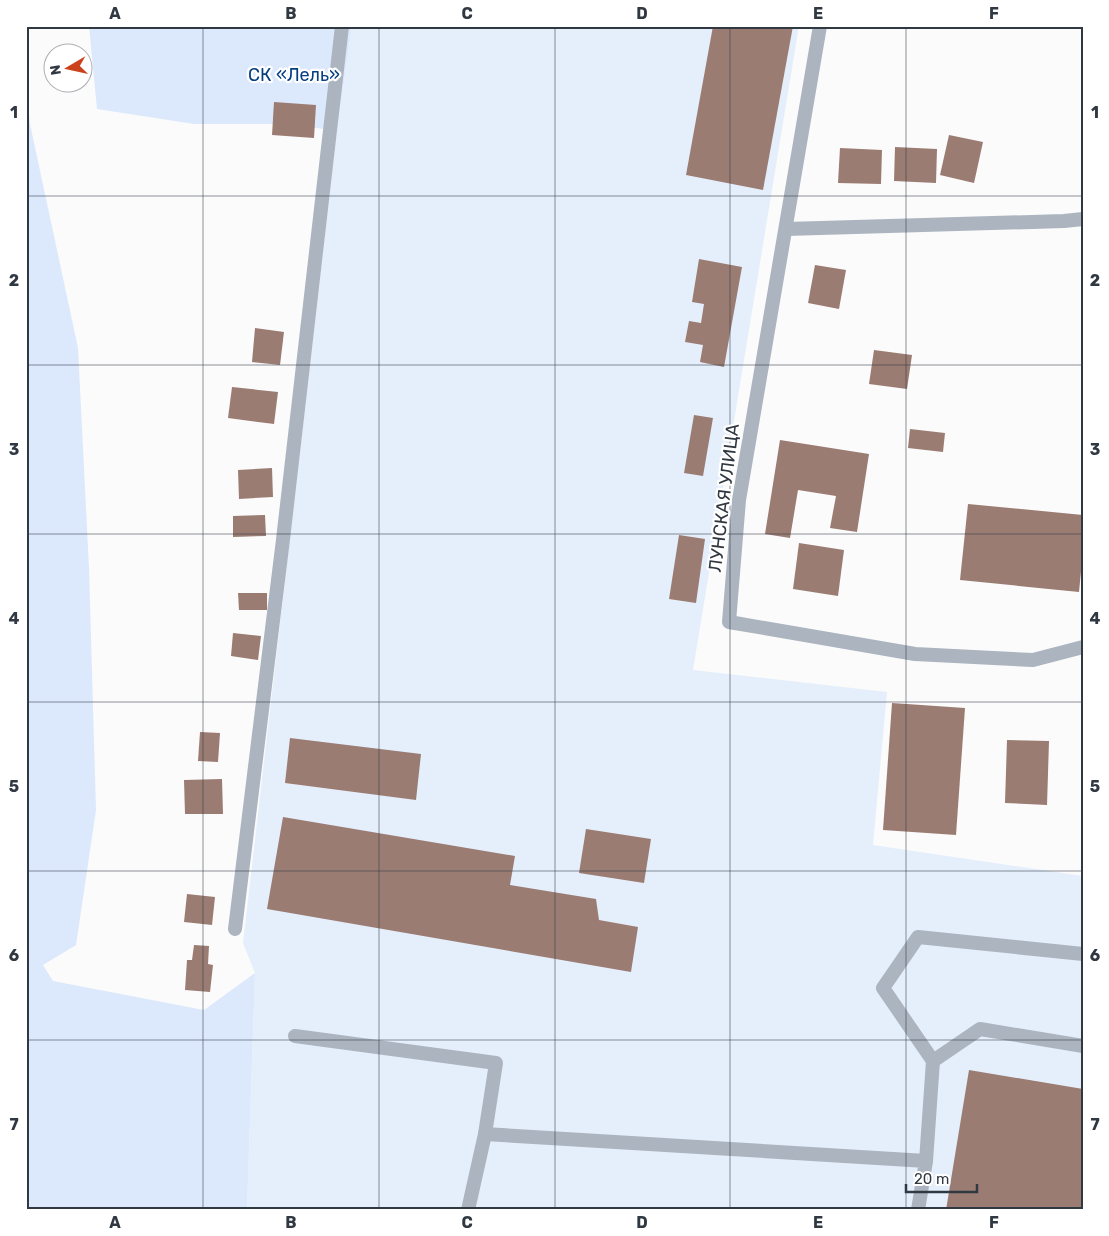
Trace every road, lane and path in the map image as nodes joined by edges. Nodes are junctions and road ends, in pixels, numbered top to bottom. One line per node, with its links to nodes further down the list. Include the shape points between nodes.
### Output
1 (342, 26): 6 (street, via 276,605)
2 (820, 26): 4 (street, ЛУНСКАЯ УЛИЦА)
3 (1083, 219): 4 (street)
4 (786, 229): 5 (street, ЛУНСКАЯ УЛИЦА, via 739,500 729,622 915,654 1033,660)
5 (1083, 647)
6 (235, 929)
7 (1083, 954): 10 (street, via 918,937 883,988)
8 (295, 1036): 11 (street, via 496,1063)
9 (1083, 1046): 10 (street, via 980,1029)
10 (933, 1061): 12 (street)
11 (485, 1134): 12 (street); 13 (street)
12 (926, 1161): 14 (street)
13 (468, 1210)
14 (918, 1210)

